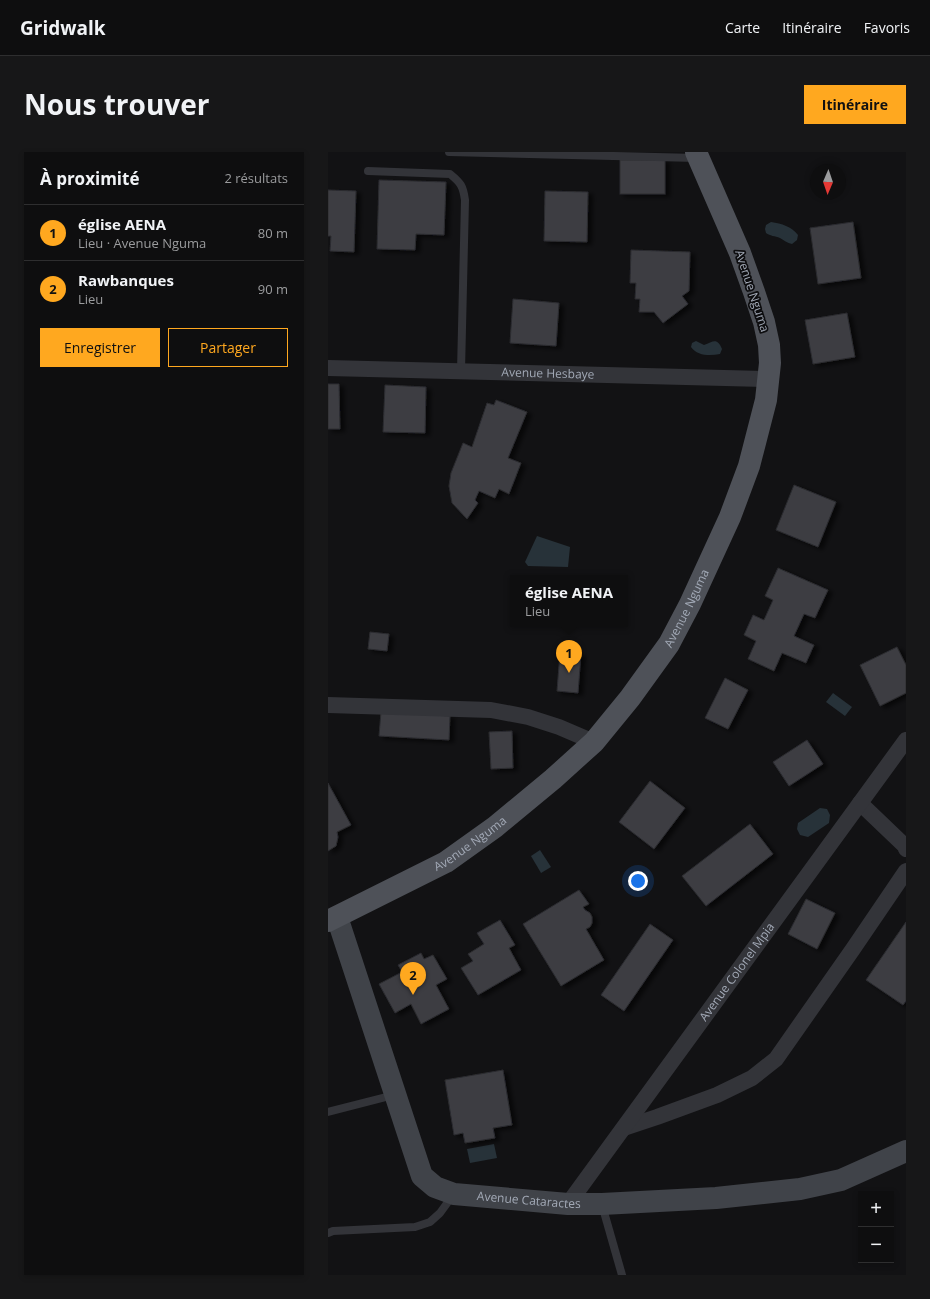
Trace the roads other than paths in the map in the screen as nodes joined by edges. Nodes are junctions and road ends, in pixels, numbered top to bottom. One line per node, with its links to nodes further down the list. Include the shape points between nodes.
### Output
1 (449, 152): 2 (lane)
2 (698, 155): 6 (main road, Avenue Nguma, via 740,253 764,322 769,345)
3 (368, 171): 5 (lane, via 450,174 460,182 465,200)
4 (328, 368): 5 (street, Avenue Hesbaye)
5 (461, 371): 6 (street, Avenue Hesbaye)
6 (768, 379): 9 (main road, Avenue Nguma, via 766,400 749,466 730,517 690,604 669,644)
7 (328, 706): 9 (street, via 490,710 528,717)
8 (906, 740): 10 (street, Avenue Colonel Mpia)
9 (594, 742): 13 (main road, Avenue Nguma, via 495,827 446,862)
10 (860, 803): 11 (street); 16 (street, Avenue Colonel Mpia)
11 (906, 849)
12 (906, 871): 16 (street, via 776,1059 752,1078 717,1095)
13 (333, 919): 14 (street, Avenue Cataractes)
14 (394, 1095): 15 (lane); 18 (street, Avenue Cataractes, via 422,1176 434,1187)
15 (328, 1112)
16 (624, 1128): 19 (street, Avenue Colonel Mpia)
17 (906, 1151): 20 (street, Avenue Cataractes, via 840,1180 800,1189 716,1198)
18 (454, 1194): 19 (street, Avenue Cataractes); 21 (lane, via 440,1214 430,1222 415,1227)
19 (568, 1204): 20 (street, Avenue Cataractes)
20 (602, 1204): 22 (lane)
21 (328, 1233)
22 (622, 1275)

